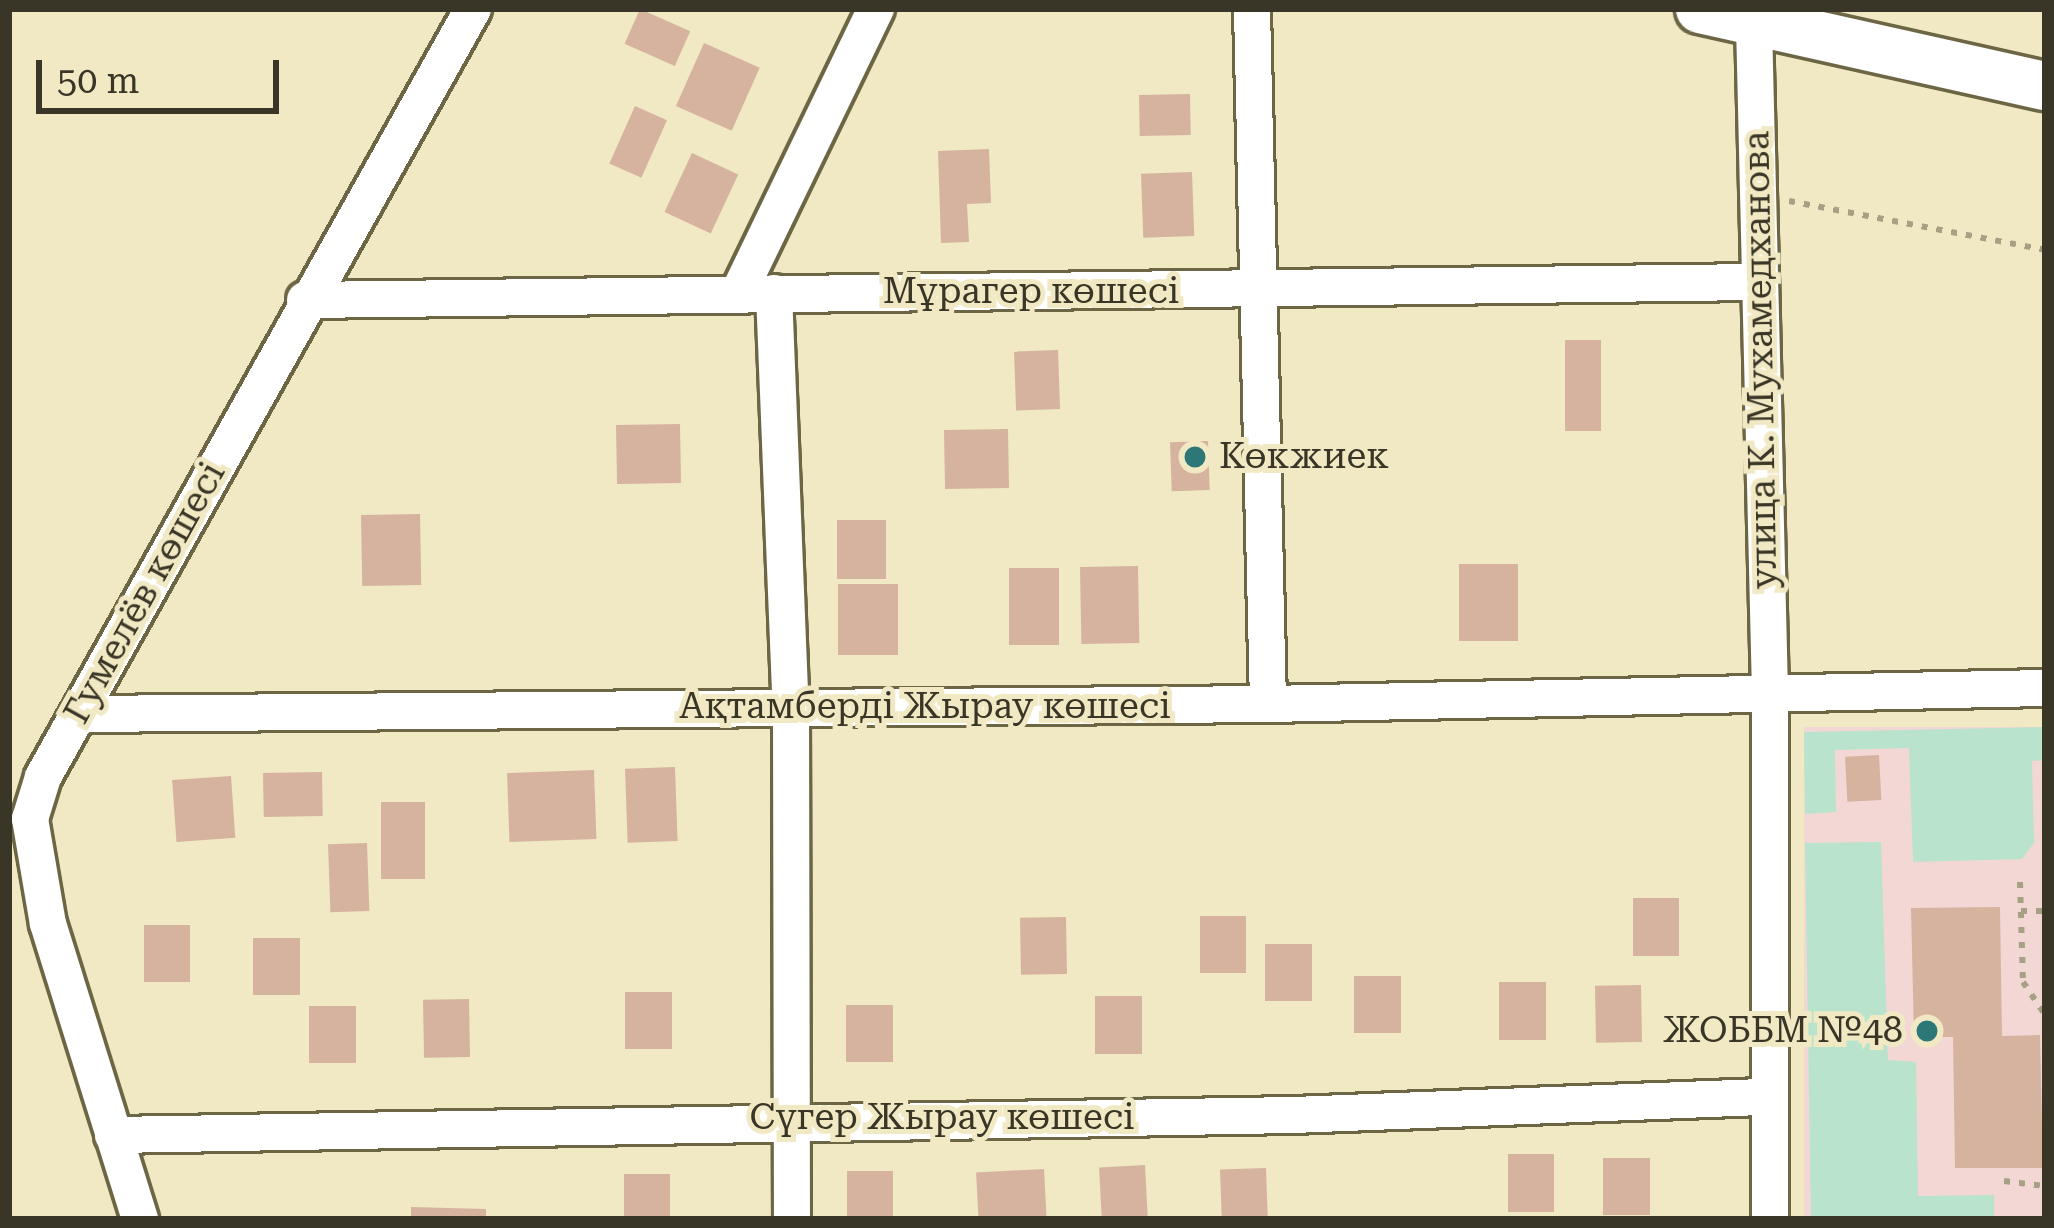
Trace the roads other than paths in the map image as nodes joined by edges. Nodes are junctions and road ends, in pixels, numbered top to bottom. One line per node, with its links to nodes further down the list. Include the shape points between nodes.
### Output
1 (473, 9): 10 (street, Гумелёв көшесі)
2 (876, 9): 9 (street)
3 (1252, 9): 8 (street)
4 (1700, 9): 5 (main road)
5 (1754, 24): 6 (main road); 7 (street, улица К. Мухамедханова)
6 (2045, 86)
7 (1757, 282): 8 (street, Мұрагер көшесі); 12 (street, улица К. Мухамедханова)
8 (1262, 291): 9 (street, Мұрагер көшесі); 13 (street)
9 (756, 294): 10 (street, Мұрагер көшесі); 14 (street)
10 (305, 299): 15 (street, Гумелёв көшесі)
11 (2045, 688): 12 (street, Ақтамберді Жырау көшесі)
12 (1770, 695): 13 (street, Ақтамберді Жырау көшесі); 16 (street, улица К. Мухамедханова)
13 (1268, 704): 14 (street, Ақтамберді Жырау көшесі)
14 (791, 708): 15 (street, Ақтамберді Жырау көшесі); 17 (street)
15 (80, 714): 18 (street, Гумелёв көшесі, via 43,776 30,819 48,924)
16 (1770, 1097): 17 (street, Сүгер Жырау көшесі, via 1293,1115); 21 (street, улица К. Мухамедханова)
17 (790, 1118): 18 (street, Сүгер Жырау көшесі); 20 (street)
18 (113, 1135): 19 (street, Гумелёв көшесі)
19 (140, 1219)
20 (792, 1219)
21 (1770, 1219)

